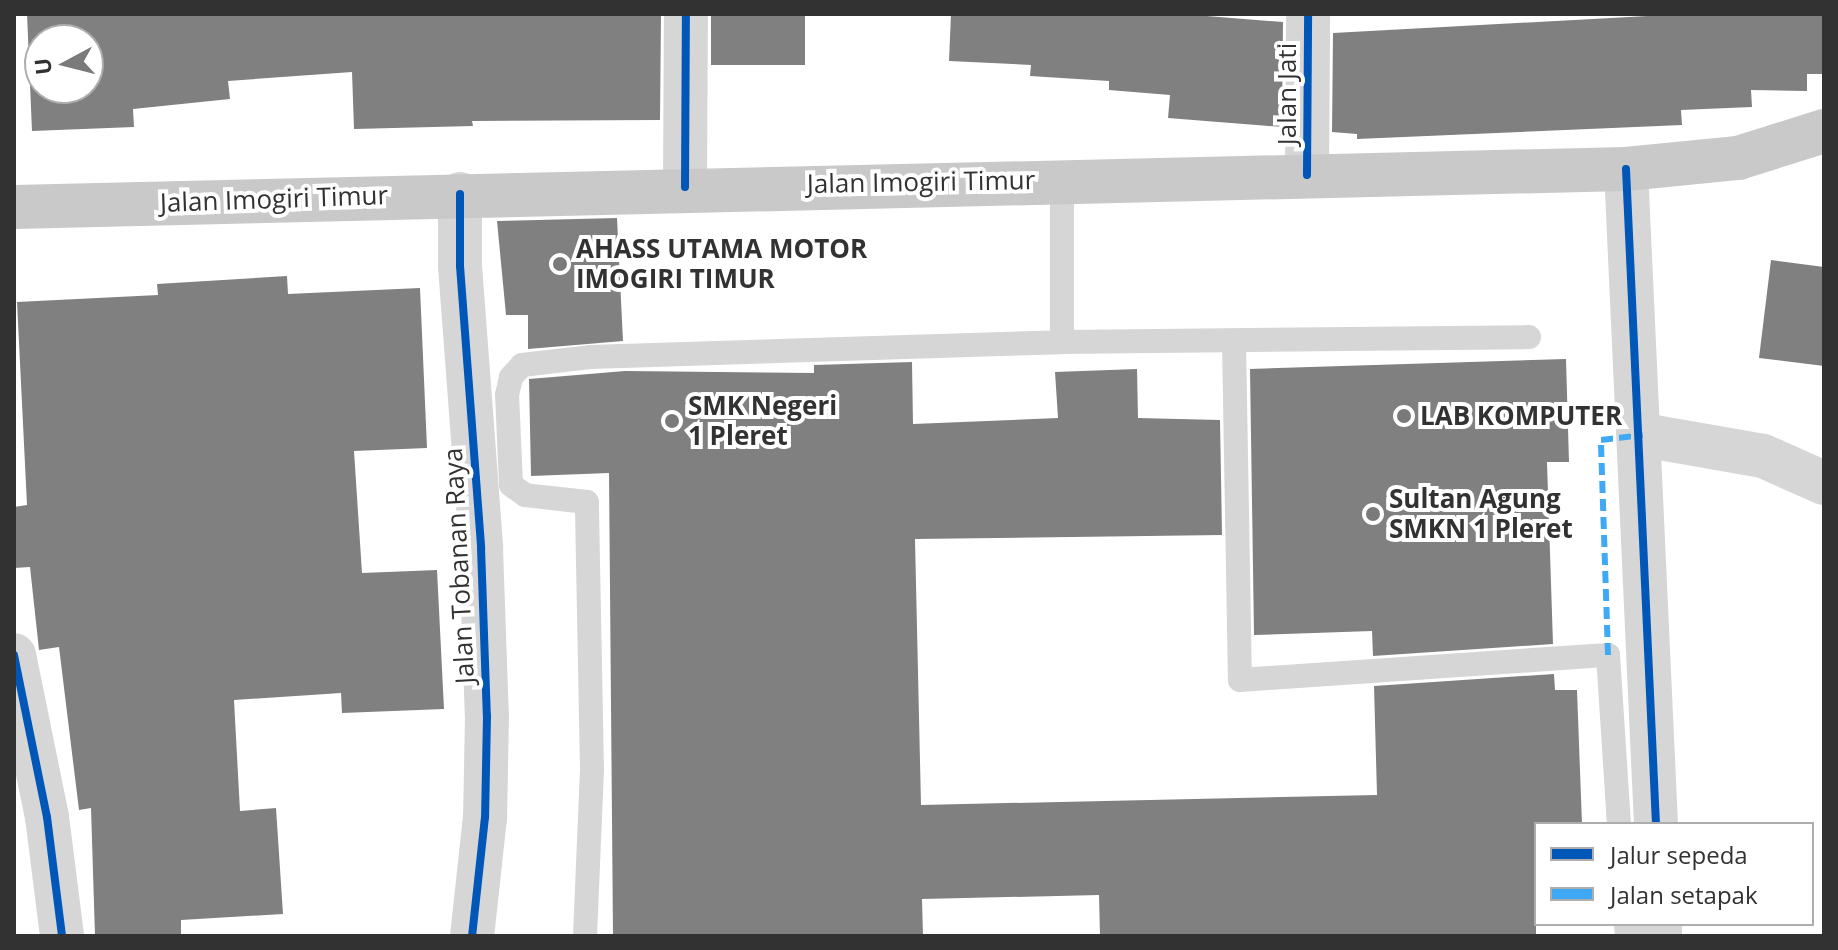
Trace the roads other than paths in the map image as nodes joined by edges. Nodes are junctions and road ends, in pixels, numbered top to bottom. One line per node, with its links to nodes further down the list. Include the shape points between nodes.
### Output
1 (686, 14): 7 (street)
2 (1308, 14): 5 (street, Jalan Jati)
3 (1824, 131): 4 (main road, Jalan Imogiri Timur, via 1738,158)
4 (1626, 169): 5 (main road, Jalan Imogiri Timur); 13 (street)
5 (1307, 175): 6 (main road, Jalan Imogiri Timur)
6 (1062, 179): 7 (main road, Jalan Imogiri Timur); 12 (lane)
7 (685, 187): 8 (main road, Jalan Imogiri Timur)
8 (460, 194): 9 (main road, Jalan Imogiri Timur); 19 (street, Jalan Tobanan Raya, via 487,716 485,817)
9 (14, 207)
10 (1529, 337): 11 (lane)
11 (1234, 341): 12 (lane); 16 (lane, via 1240,680 1608,655)
12 (1062, 342): 20 (lane, via 590,357 522,365 511,377 511,485 525,495 587,502 592,770)
13 (1643, 435): 14 (street, via 1763,456); 17 (street)
14 (1824, 483)
15 (14, 655): 18 (street, via 47,817)
16 (1619, 822)
17 (1656, 822)
18 (62, 936)
19 (472, 936)
20 (585, 936)

